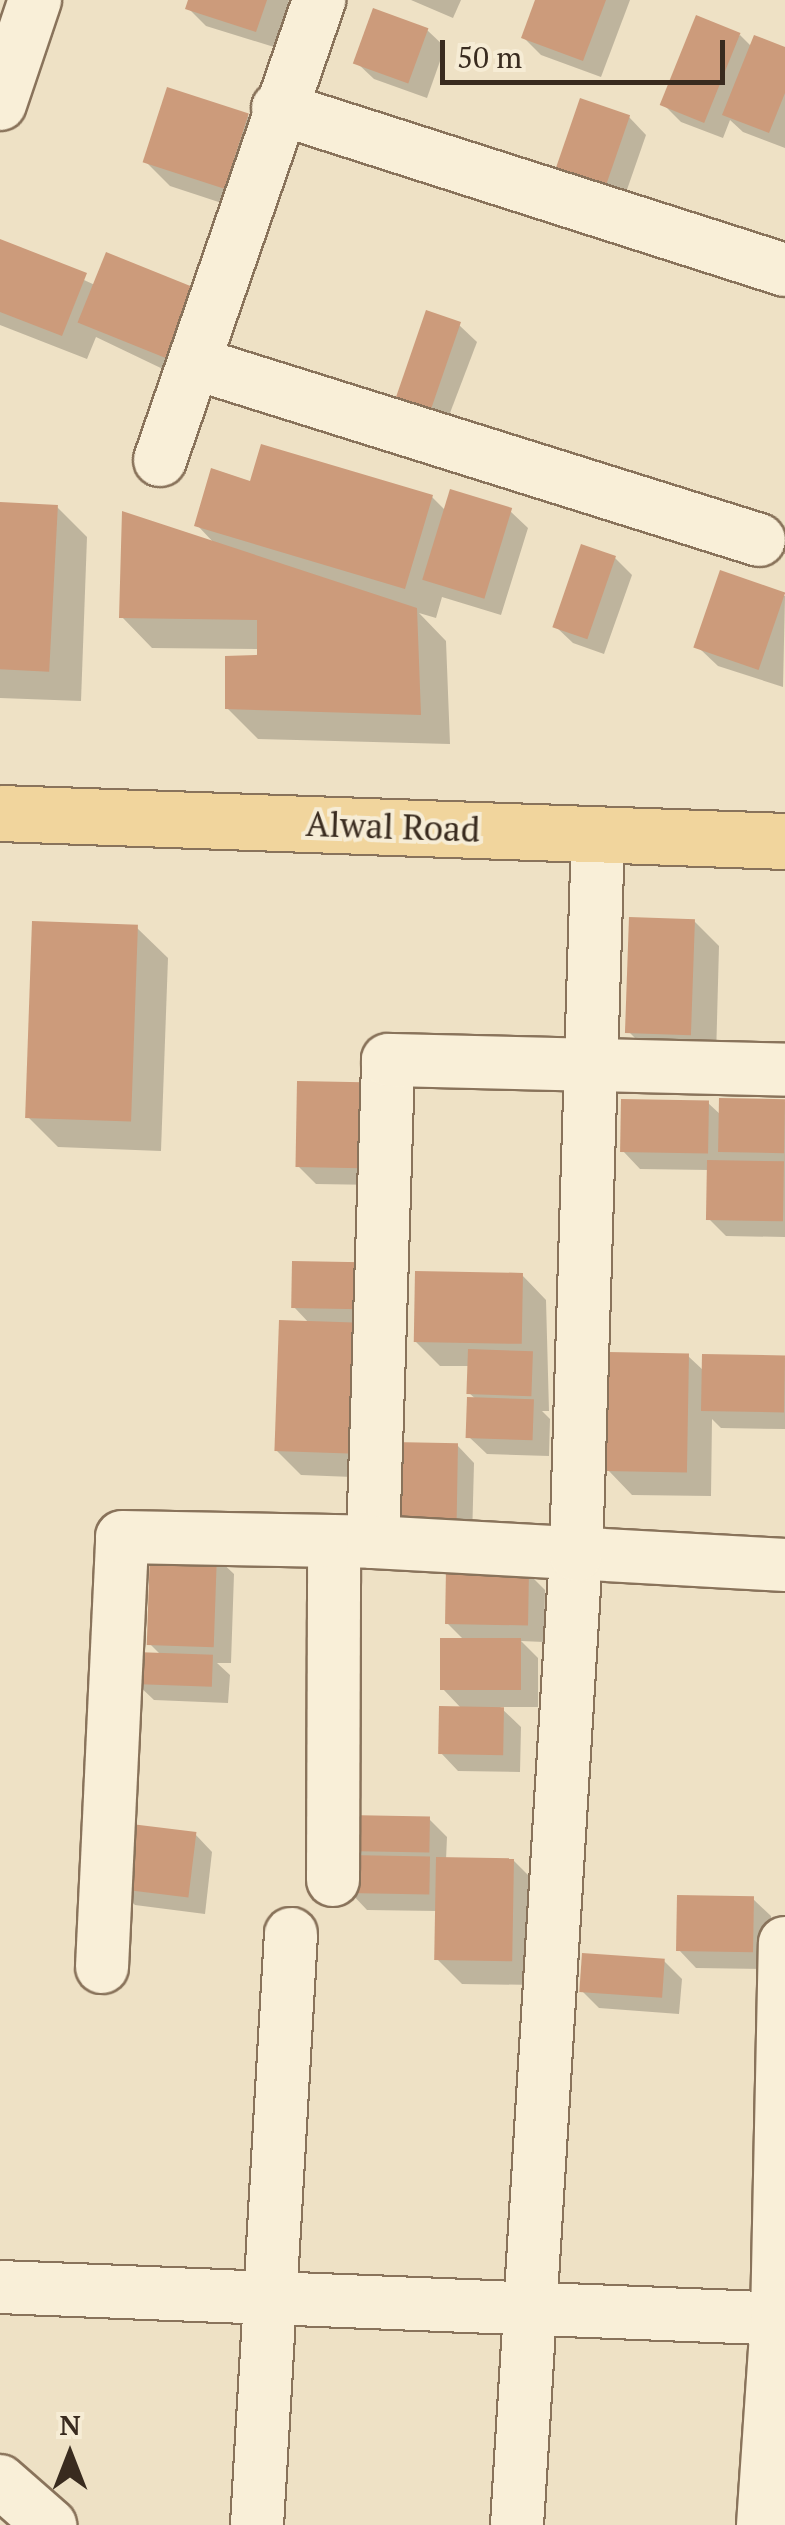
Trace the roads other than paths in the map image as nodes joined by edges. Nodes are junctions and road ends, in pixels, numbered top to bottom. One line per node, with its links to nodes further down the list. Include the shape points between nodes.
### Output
1 (35, 0): 3 (street)
2 (319, 0): 4 (street)
3 (0, 104)
4 (278, 108): 5 (street); 6 (street)
5 (785, 270)
6 (194, 363): 7 (street); 8 (street)
7 (160, 460)
8 (759, 540)
9 (0, 813): 10 (main road, Alwal Road)
10 (598, 833): 11 (main road, Alwal Road); 12 (street)
11 (785, 840)
12 (591, 1069): 13 (street); 14 (street, via 388,1060); 15 (street)
13 (785, 1070)
14 (354, 1542): 15 (street); 17 (street); 20 (street, via 122,1536)
15 (576, 1555): 16 (street); 23 (street)
16 (785, 1565)
17 (333, 1880)
18 (291, 1934): 22 (street)
19 (785, 1942): 24 (street)
20 (102, 1966)
21 (0, 2286): 22 (street)
22 (272, 2294): 23 (street); 27 (street)
23 (534, 2310): 24 (street); 28 (street)
24 (781, 2319): 29 (street)
25 (0, 2481): 26 (street)
26 (50, 2525)
27 (257, 2525)
28 (516, 2525)
29 (763, 2525)

